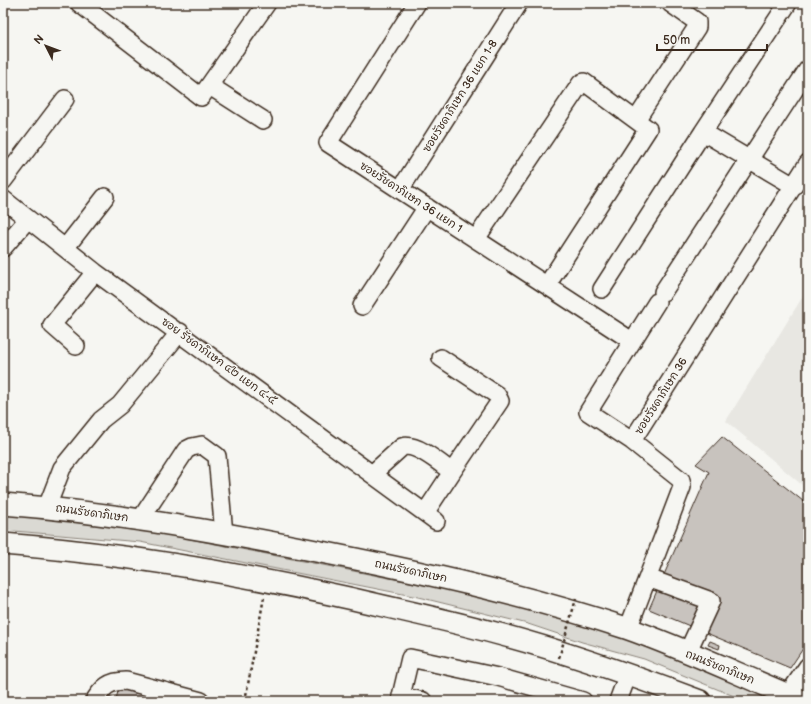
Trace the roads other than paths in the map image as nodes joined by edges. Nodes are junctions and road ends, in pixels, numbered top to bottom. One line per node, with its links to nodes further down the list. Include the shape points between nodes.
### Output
1 (267, 3): 8 (street)
2 (417, 3): 17 (street, ซอยรัชดาภิเษก 36 แยก 1, via 328,143)
3 (519, 3): 17 (street, ซอยรัชดาภิเษก 36 แยก 1-8)
4 (670, 3): 11 (street, via 697,22 698,28)
5 (788, 3): 12 (street)
6 (89, 6): 8 (street, via 196,95 202,97)
7 (808, 69): 13 (street)
8 (210, 86): 10 (street)
9 (65, 99): 15 (street)
10 (263, 120)
11 (636, 120): 22 (street, via 582,82); 26 (street, via 648,129)
12 (703, 132): 13 (street); 27 (street)
13 (750, 158): 16 (street); 30 (street)
14 (808, 163): 16 (street, ซอยรัชดาภิเษก 36)
15 (3, 180)
16 (794, 186): 33 (street, ซอยรัชดาภิเษก 36)
17 (400, 190): 20 (street, ซอยรัชดาภิเษก 36 แยก 1)
18 (105, 197): 24 (street)
19 (3, 199): 21 (street, ซอย รัชดาภิเษก ๔๒ แยก ๔-๕)
20 (427, 207): 22 (street, ซอยรัชดาภิเษก 36 แยก 1); 28 (street)
21 (28, 219): 23 (street); 24 (street, ซอย รัชดาภิเษก ๔๒ แยก ๔-๕)
22 (476, 239): 26 (street, ซอยรัชดาภิเษก 36 แยก 1)
23 (3, 248)
24 (66, 248): 25 (street, ซอย รัชดาภิเษก ๔๒ แยก ๔-๕)
25 (95, 272): 29 (street, ซอย รัชดาภิเษก ๔๒ แยก ๔-๕); 31 (street, via 52,325)
26 (547, 286): 30 (street, ซอยรัชดาภิเษก 36 แยก 1)
27 (602, 289)
28 (362, 306)
29 (180, 332): 35 (street, ซอย รัชดาภิเษก ๔๒ แยก ๔-๕); 37 (street, via 62,468)
30 (632, 341): 33 (street, via 588,412)
31 (76, 346)
32 (441, 358): 34 (street, via 497,395 500,401)
33 (632, 441): 41 (street, ซอยรัชดาภิเษก 36, via 681,480 682,487)
34 (452, 472): 35 (street, via 420,450 407,445); 35 (street, ซอย รัชดาภิเษก ๔๒ แยก ๔-๕, via 430,517)
35 (372, 474)
36 (3, 504): 37 (main road, ถนนรัชดาภิเษก)
37 (47, 507): 38 (main road, ถนนรัชดาภิเษก)
38 (140, 520): 39 (main road, ถนนรัชดาภิเษก); 39 (street, via 186,450 192,446 202,445 217,456)
39 (224, 534): 42 (main road, ถนนรัชดาภิเษก, via 472,584)
40 (3, 544): 45 (main road, via 118,555 267,581 405,610 499,634)
41 (648, 578): 42 (street, ซอยรัชดาภิเษก 36); 43 (street, via 711,601)
42 (628, 629): 43 (main road, ถนนรัชดาภิเษก)
43 (686, 653): 46 (main road, ถนนรัชดาภิเษก)
44 (808, 666): 46 (street)
45 (628, 674): 51 (street); 52 (main road)
46 (796, 698)
47 (94, 701): 48 (street, via 106,685 114,681 126,681)
48 (201, 701)
49 (423, 701): 50 (street, via 402,696 410,658 498,677)
50 (583, 701)
51 (618, 701)
52 (700, 701)

